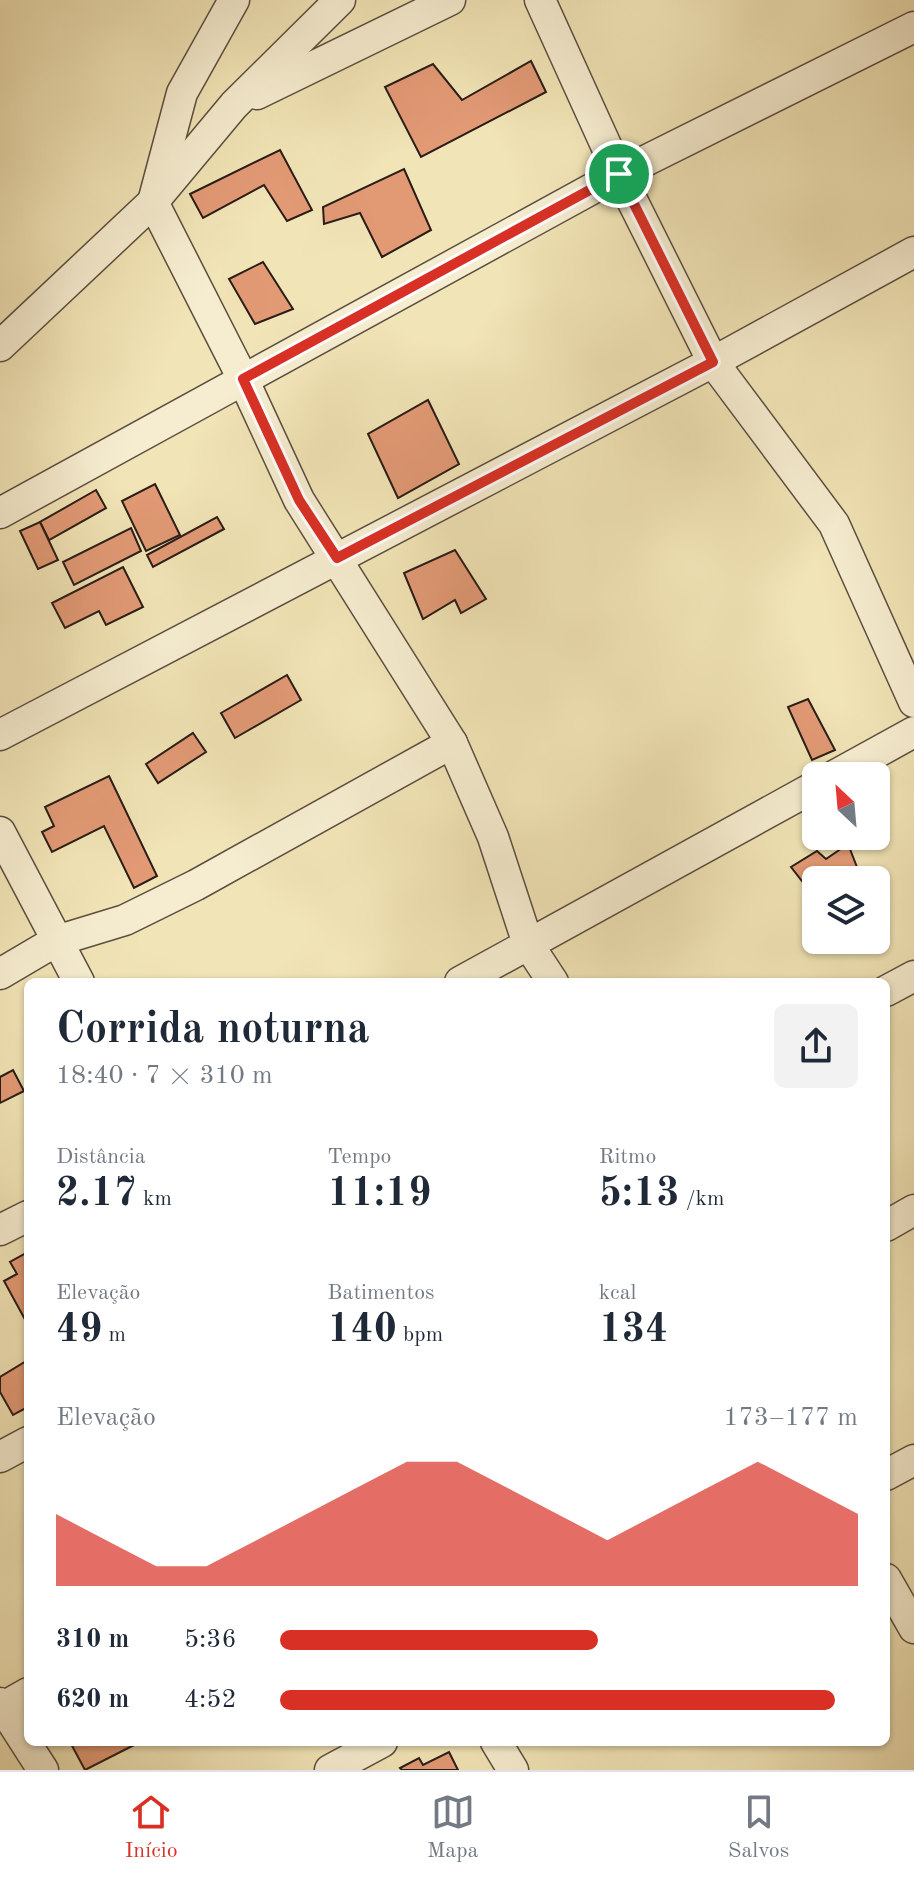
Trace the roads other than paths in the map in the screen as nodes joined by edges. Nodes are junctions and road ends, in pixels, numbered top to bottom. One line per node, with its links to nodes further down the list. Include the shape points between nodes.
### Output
1 (234, 0): 8 (street, via 182,93)
2 (340, 0): 6 (street)
3 (450, 0): 6 (street)
4 (540, 0): 7 (street)
5 (914, 27): 7 (street)
6 (234, 105): 8 (street)
7 (619, 174): 11 (street); 12 (street)
8 (153, 202): 10 (street); 12 (street)
9 (914, 252): 11 (street)
10 (0, 346)
11 (713, 362): 14 (street); 15 (street, via 834,524)
12 (243, 379): 13 (street); 14 (street, via 299,500)
13 (0, 513)
14 (337, 558): 17 (street); 18 (street)
15 (914, 702)
16 (914, 732): 19 (street)
17 (0, 735)
18 (452, 743): 22 (street, via 168,899 125,920); 23 (street, via 493,837)
19 (859, 762)
20 (802, 794): 23 (street)
21 (0, 832): 22 (street)
22 (56, 941): 24 (street); 26 (street)
23 (528, 944): 27 (street); 28 (street)
24 (0, 974)
25 (914, 976): 29 (street)
26 (77, 978)
27 (467, 978)
28 (550, 978)
29 (890, 989)
30 (914, 1210): 32 (street)
31 (24, 1218): 33 (street)
32 (890, 1224)
33 (0, 1230)
34 (24, 1444): 35 (street)
35 (0, 1457)
36 (914, 1460): 37 (street)
37 (890, 1473)
38 (890, 1586): 39 (street)
39 (914, 1628)
40 (8, 1703): 41 (street)
41 (24, 1734)
42 (30, 1746): 45 (street)
43 (375, 1746): 46 (street)
44 (498, 1746): 47 (street)
45 (43, 1770)
46 (330, 1770)
47 (513, 1770)

